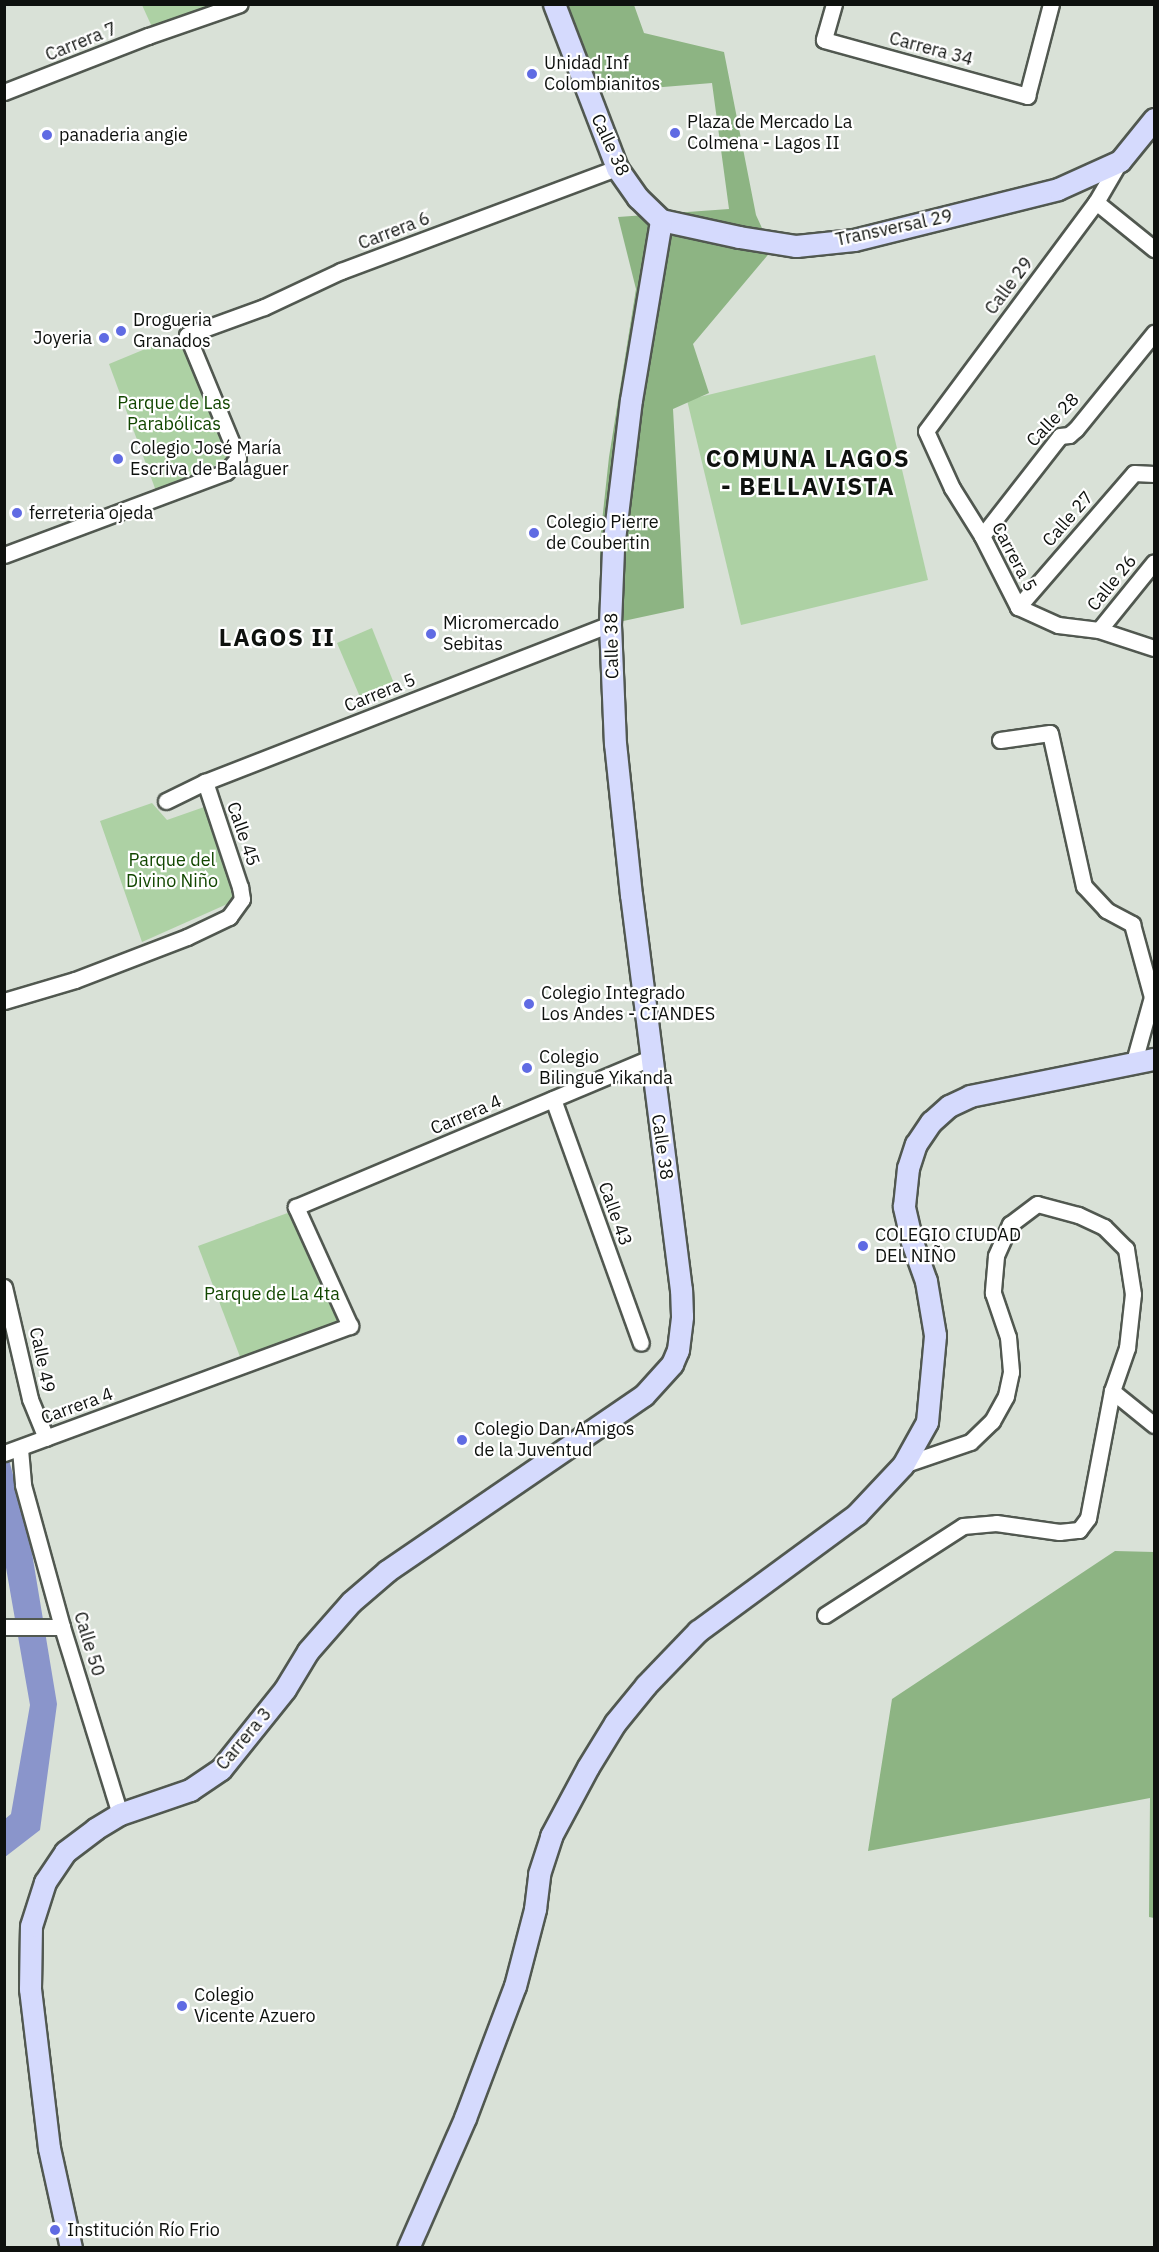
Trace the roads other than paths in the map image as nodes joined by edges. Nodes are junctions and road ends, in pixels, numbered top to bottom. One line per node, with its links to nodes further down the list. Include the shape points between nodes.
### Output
1 (240, 4): 5 (street, Carrera 7)
2 (554, 4): 8 (main road, Calle 38)
3 (834, 4): 4 (street, Carrera 34, via 824,40 1027,96)
4 (1051, 4)
5 (4, 92)
6 (1155, 119): 7 (main road)
7 (1120, 161): 9 (street, Calle 29); 10 (main road, Transversal 29, via 1058,189 854,240 796,246)
8 (617, 168): 10 (main road, Calle 38, via 638,198); 16 (street, Carrera 6, via 341,271 264,307 187,335 238,458 226,472)
9 (1096, 202): 11 (street); 13 (street, Calle 29)
10 (662, 220): 19 (main road, Calle 38, via 631,400 613,548)
11 (1155, 249)
12 (1155, 333): 15 (street, Calle 28, via 1076,429 1060,436)
13 (926, 430): 15 (street, Carrera 5, via 952,488)
14 (1155, 474): 18 (street, Calle 27, via 1134,473)
15 (982, 536): 18 (street, Carrera 5)
16 (4, 555)
17 (1155, 562): 20 (street, Calle 26)
18 (1018, 607): 20 (street, Carrera 5, via 1058,625)
19 (610, 624): 23 (street, Carrera 5); 27 (main road, Calle 38, via 615,744)
20 (1099, 630): 21 (street, Carrera 5)
21 (1155, 648)
22 (1000, 740): 25 (street, via 1050,733 1084,886 1107,910 1132,924)
23 (205, 782): 24 (street, Carrera 5); 26 (street, Calle 45, via 240,887 242,899 229,917 75,980)
24 (165, 801)
25 (1153, 999): 29 (street)
26 (4, 1001)
27 (650, 1058): 30 (street, Carrera 4); 32 (main road, Calle 38)
28 (1155, 1059): 29 (main road)
29 (1133, 1065): 38 (main road, via 970,1096 949,1106 931,1122 916,1144 908,1168 904,1206 926,1281 935,1335 927,1422)
30 (553, 1099): 33 (street, Calle 43); 36 (street, Carrera 4, via 296,1207 350,1326)
31 (4, 1287): 36 (street, Calle 49, via 30,1400)
32 (682, 1316): 42 (main road, Carrera 3, via 678,1350 672,1364 644,1395 387,1571 351,1602 308,1651 285,1689 214,1775 190,1790)
33 (641, 1343)
34 (1112, 1391): 35 (street); 38 (street, via 1132,1320 1133,1294 1126,1249 1104,1227 1037,1204 1010,1224 996,1257 993,1293 1008,1337 1011,1372 1006,1396 993,1421 970,1442); 39 (street, via 1088,1518 1079,1530 1059,1533 996,1523 963,1526)
35 (1155, 1425)
36 (46, 1438): 37 (street, Carrera 4)
37 (12, 1451): 41 (street, Calle 50)
38 (903, 1465): 44 (main road, via 858,1514 698,1631 615,1723 551,1836 515,1986 469,2107)
39 (825, 1615)
40 (9, 1627): 41 (street)
41 (55, 1627): 42 (street, Calle 50)
42 (120, 1814): 43 (main road, Carrera 3, via 65,1852 45,1882 31,1926 30,1989 35,2040 49,2148)
43 (71, 2247)
44 (408, 2247)

